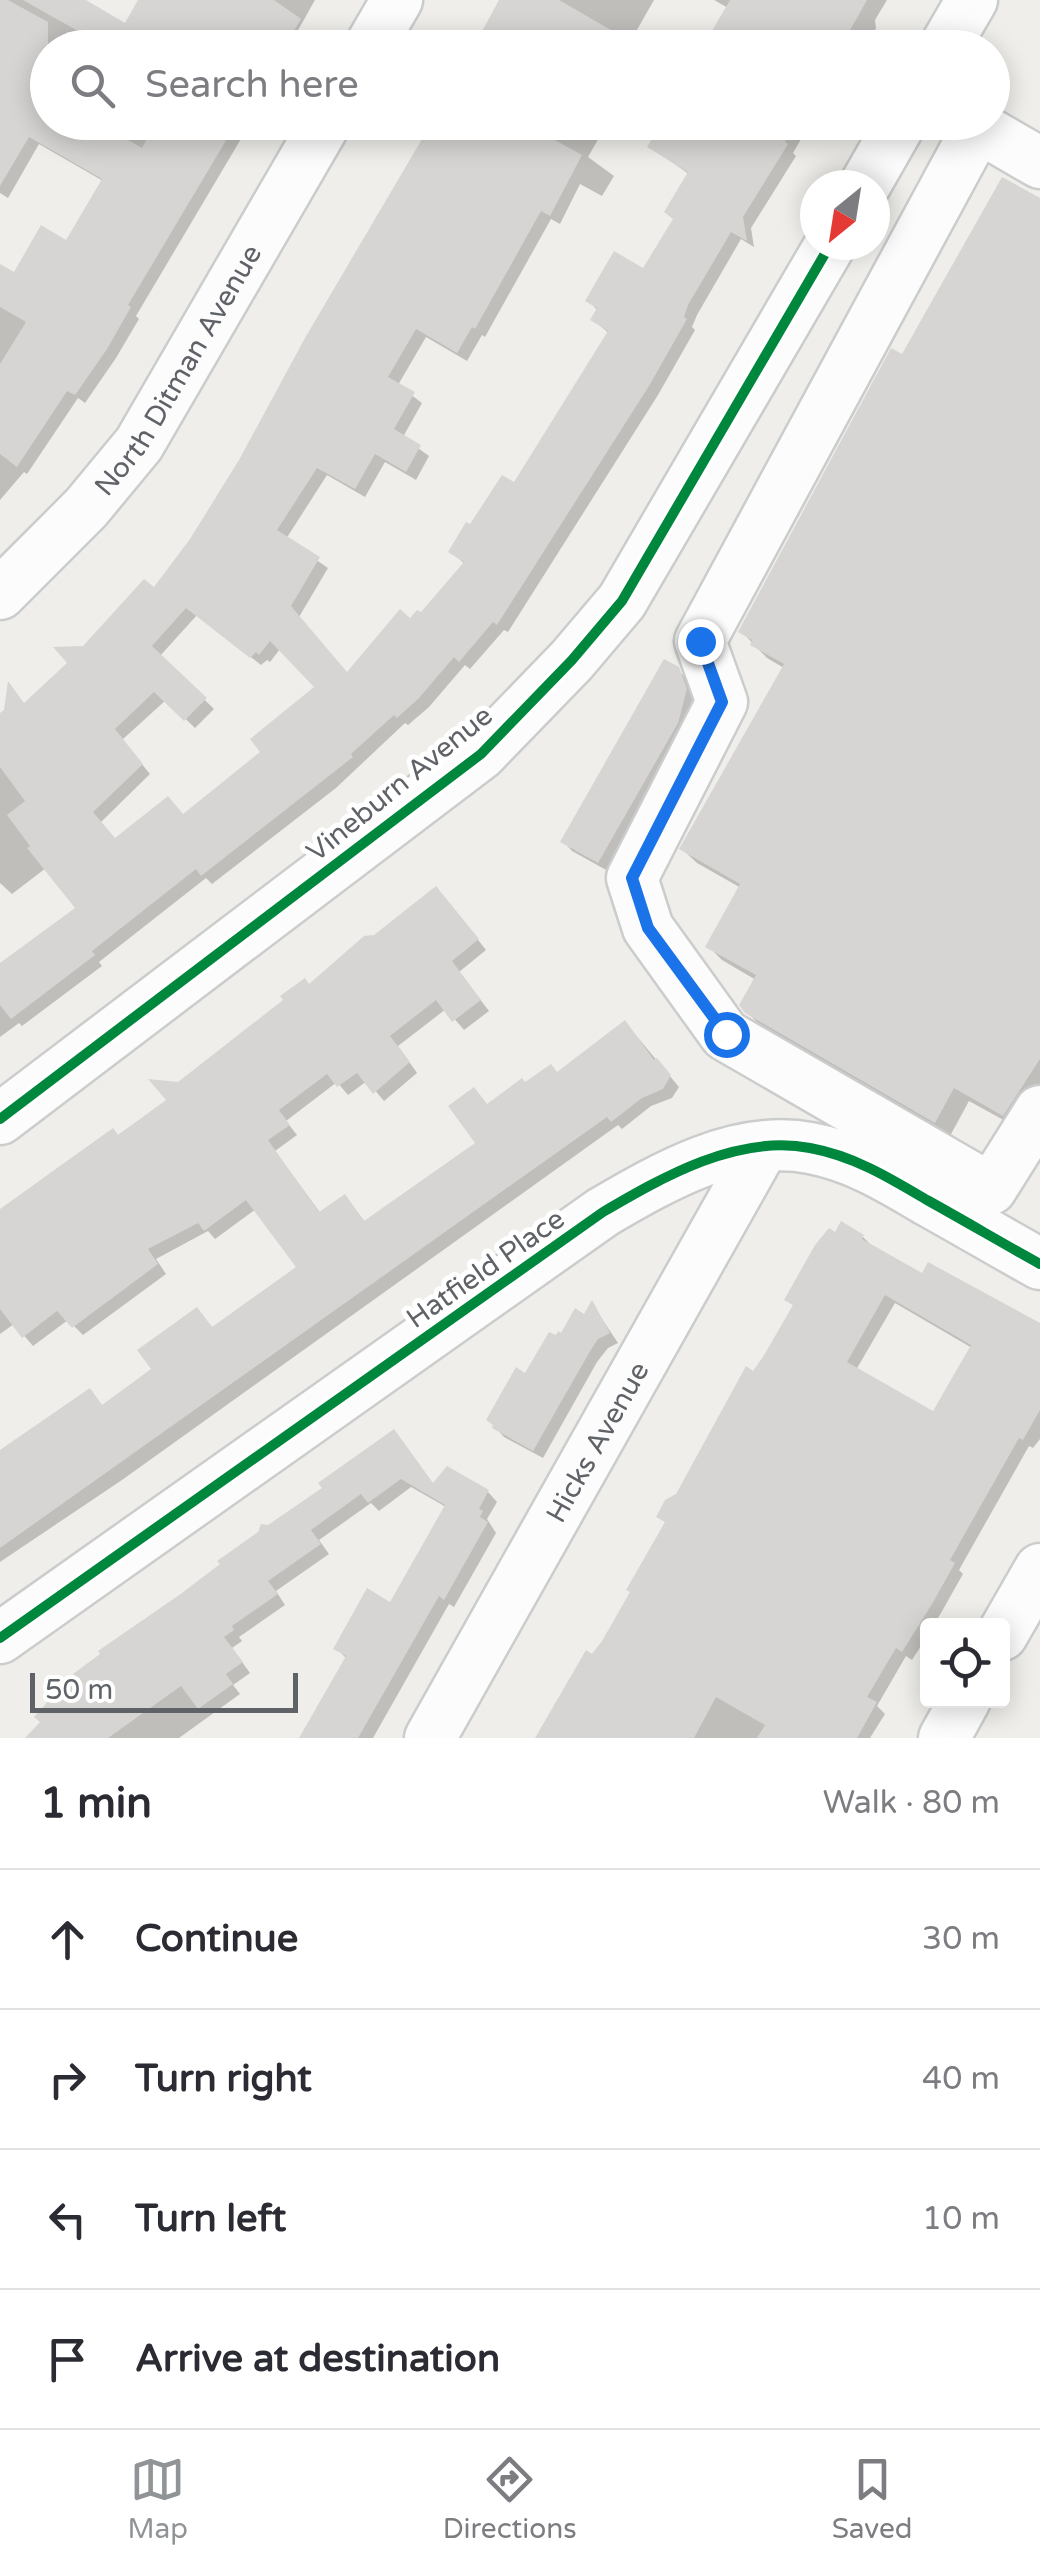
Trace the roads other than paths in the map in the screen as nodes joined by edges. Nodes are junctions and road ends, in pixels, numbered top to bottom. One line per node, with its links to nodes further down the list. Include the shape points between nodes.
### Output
1 (397, 0): 3 (street)
2 (972, 0): 4 (street)
3 (380, 30)
4 (954, 30)
5 (316, 140): 12 (street, North Ditman Avenue, via 139,444)
6 (890, 140): 10 (street)
7 (971, 140): 13 (street, via 700,641 722,702 632,878 648,928 726,1034 992,1189)
8 (1000, 140): 9 (street)
9 (1040, 163)
10 (873, 170)
11 (821, 260): 14 (street, Vineburn Avenue, via 622,601 572,660 481,754)
12 (0, 594)
13 (1040, 1110)
14 (0, 1119)
15 (763, 1147): 16 (street, Hatfield Place, via 808,1147 862,1163); 19 (street, Hatfield Place, via 710,1158 604,1212); 21 (street, Hicks Avenue)
16 (1040, 1264)
17 (1040, 1569): 18 (street)
18 (1010, 1621)
19 (0, 1638)
20 (961, 1708): 22 (street)
21 (430, 1738)
22 (944, 1738)

